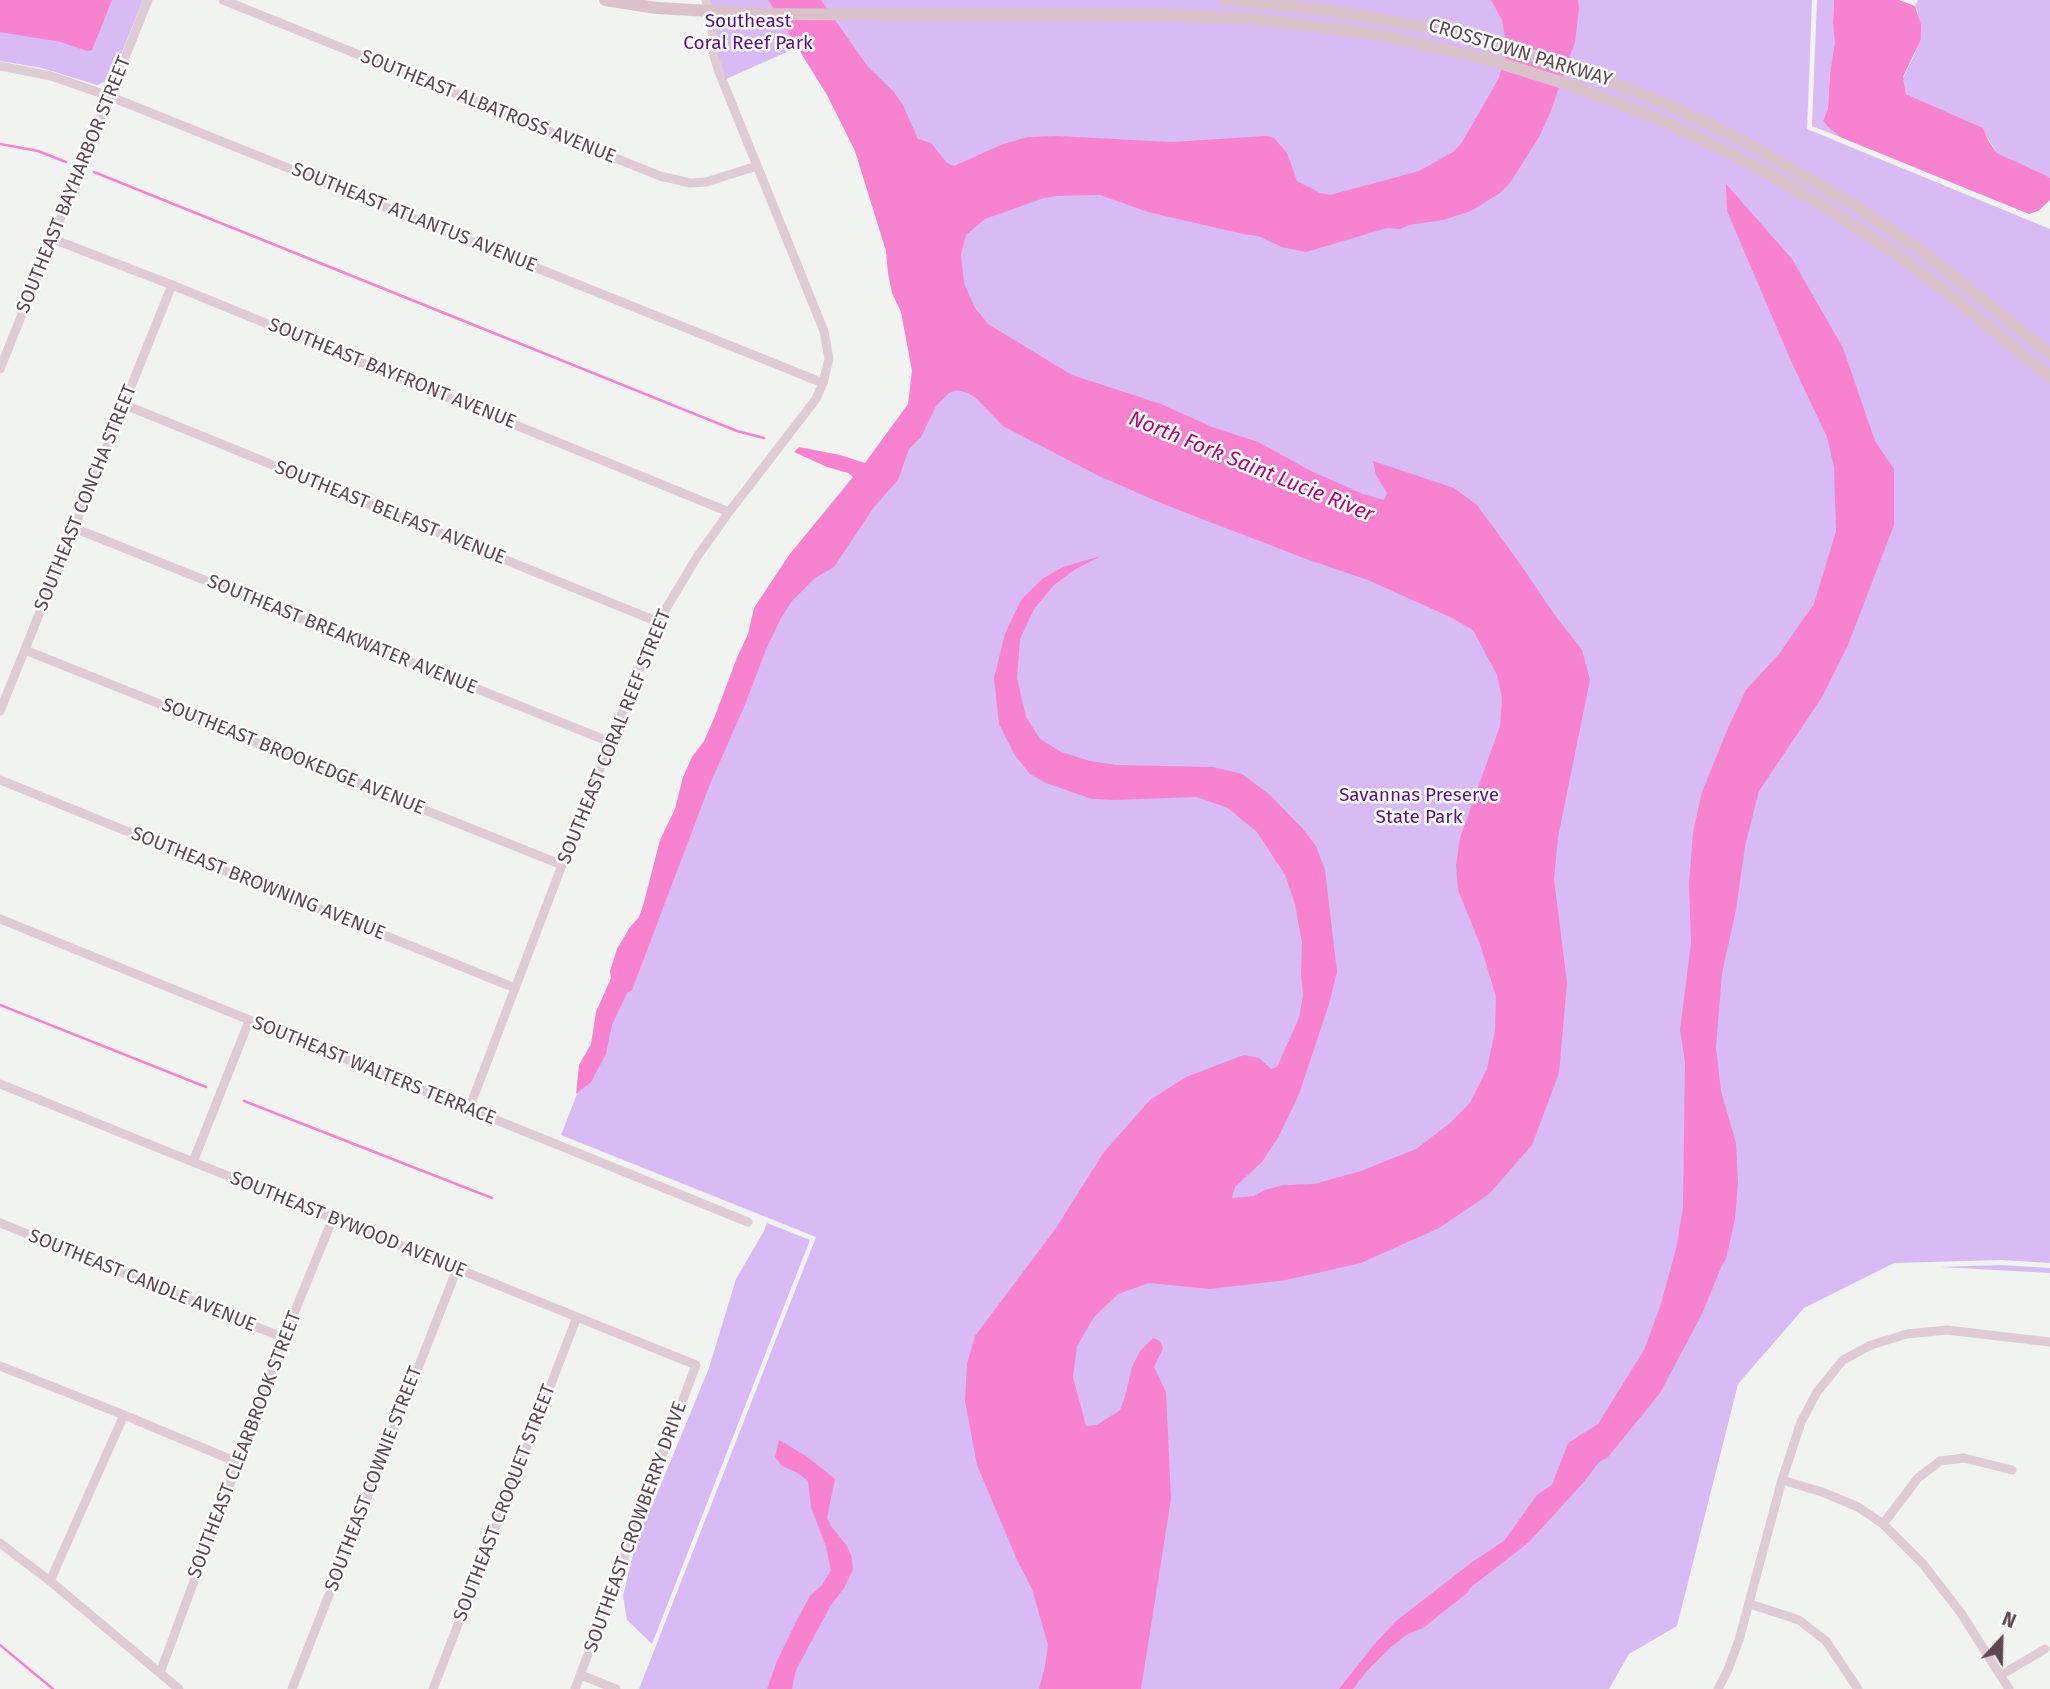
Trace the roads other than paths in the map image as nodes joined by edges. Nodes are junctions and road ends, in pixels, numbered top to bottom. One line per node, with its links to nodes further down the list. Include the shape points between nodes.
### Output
1 (148, 0): 7 (street, SOUTHEAST BAYHARBOR STREET)
2 (223, 0): 8 (street, SOUTHEAST ALBATROSS AVENUE, via 660,176 706,182)
3 (605, 0): 13 (main road, CROSSTOWN PARKWAY, bridge, via 739,13 1236,18 1370,33 1477,57 1621,104 1760,169 1885,246)
4 (706, 0): 8 (street, SOUTHEAST CORAL REEF STREET, via 719,72)
5 (1225, 0): 11 (main road, CROSSTOWN PARKWAY, via 1425,27 1519,51 1654,99 1740,139 1844,199 1928,256)
6 (0, 66): 7 (street, SOUTHEAST ATLANTUS AVENUE, via 51,76)
7 (109, 96): 9 (street, SOUTHEAST BAYHARBOR STREET); 14 (street, SOUTHEAST ATLANTUS AVENUE)
8 (757, 166): 14 (street, SOUTHEAST CORAL REEF STREET, via 824,331 829,359)
9 (53, 239): 10 (street, SOUTHEAST BAYFRONT AVENUE); 12 (street, SOUTHEAST BAYHARBOR STREET)
10 (172, 285): 15 (street, SOUTHEAST CONCHA STREET); 16 (street, SOUTHEAST BAYFRONT AVENUE)
11 (2050, 355)
12 (0, 369)
13 (2050, 377)
14 (823, 383): 16 (street, SOUTHEAST CORAL REEF STREET, via 816,400)
15 (123, 404): 17 (street, SOUTHEAST CONCHA STREET); 18 (street, SOUTHEAST BELFAST AVENUE)
16 (729, 512): 18 (street, SOUTHEAST CORAL REEF STREET)
17 (74, 528): 19 (street, SOUTHEAST CONCHA STREET); 21 (street, SOUTHEAST BREAKWATER AVENUE)
18 (658, 622): 21 (street, SOUTHEAST CORAL REEF STREET)
19 (25, 650): 20 (street, SOUTHEAST CONCHA STREET); 23 (street, SOUTHEAST BROOKEDGE AVENUE)
20 (0, 711)
21 (610, 742): 23 (street, SOUTHEAST CORAL REEF STREET)
22 (0, 780): 25 (street, SOUTHEAST BROWNING AVENUE)
23 (562, 864): 25 (street, SOUTHEAST CORAL REEF STREET)
24 (0, 919): 26 (street, SOUTHEAST WALTERS TERRACE)
25 (515, 988): 28 (street, SOUTHEAST CORAL REEF STREET)
26 (249, 1021): 28 (street, SOUTHEAST WALTERS TERRACE); 29 (street)
27 (0, 1084): 29 (street, SOUTHEAST BYWOOD AVENUE)
28 (469, 1109): 31 (street, SOUTHEAST WALTERS TERRACE)
29 (193, 1162): 30 (street, SOUTHEAST BYWOOD AVENUE)
30 (333, 1218): 33 (street, SOUTHEAST BYWOOD AVENUE); 35 (street, SOUTHEAST CLEARBROOK STREET)
31 (748, 1222)
32 (0, 1223): 35 (street, SOUTHEAST CANDLE AVENUE)
33 (457, 1269): 34 (street, SOUTHEAST BYWOOD AVENUE); 52 (street, SOUTHEAST COWNIE STREET)
34 (577, 1317): 37 (street, SOUTHEAST BYWOOD AVENUE); 53 (street, SOUTHEAST CROQUET STREET)
35 (284, 1338): 40 (street, SOUTHEAST CLEARBROOK STREET)
36 (2050, 1342): 42 (street, via 1947,1330 1907,1334 1871,1345 1843,1360 1817,1392 1801,1422)
37 (696, 1365): 49 (street, SOUTHEAST CROWBERRY DRIVE)
38 (0, 1366): 39 (street)
39 (124, 1415): 40 (street); 45 (street)
40 (239, 1462): 48 (street, SOUTHEAST CLEARBROOK STREET)
41 (2012, 1470): 43 (street, via 1964,1458 1940,1461 1918,1478)
42 (1782, 1480): 43 (street, via 1858,1507); 46 (street)
43 (1883, 1524): 50 (street, via 1954,1603)
44 (0, 1543): 45 (street)
45 (50, 1581): 48 (street)
46 (1749, 1604): 56 (street); 57 (street, via 1799,1620 1826,1641)
47 (2045, 1649): 50 (street)
48 (160, 1673): 51 (street)
49 (581, 1675): 54 (street, SOUTHEAST CROWBERRY DRIVE); 55 (street)
50 (2001, 1675): 58 (street)
51 (178, 1689)
52 (292, 1689)
53 (433, 1689)
54 (575, 1689)
55 (616, 1689)
56 (1718, 1689)
57 (1858, 1689)
58 (2009, 1689)

